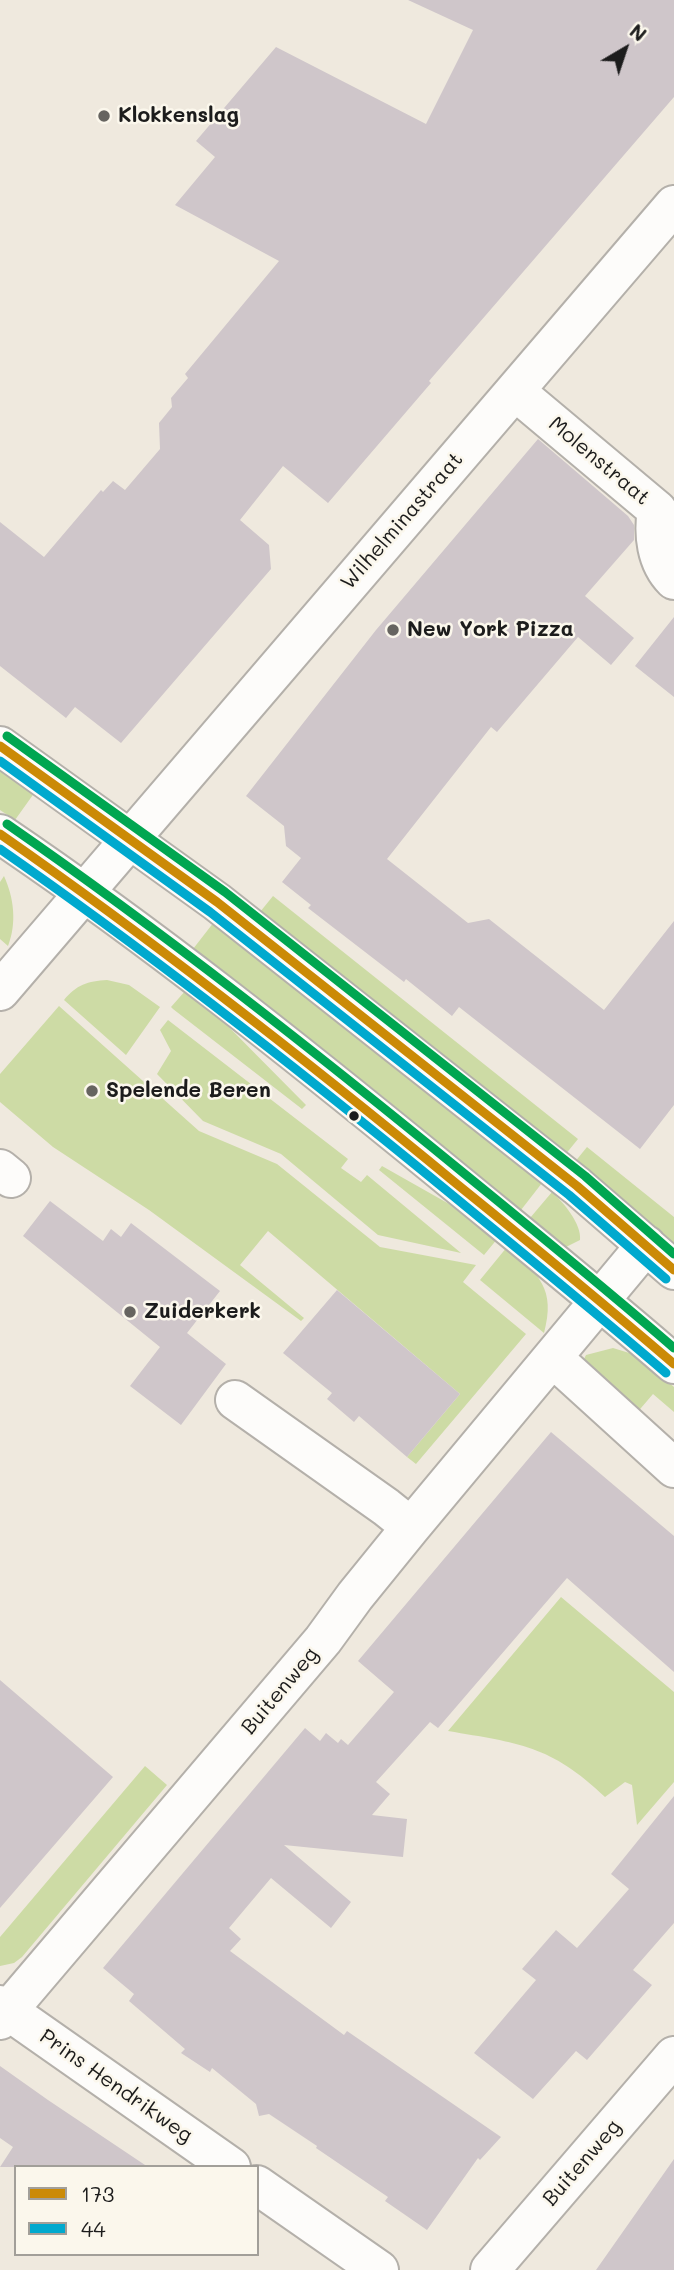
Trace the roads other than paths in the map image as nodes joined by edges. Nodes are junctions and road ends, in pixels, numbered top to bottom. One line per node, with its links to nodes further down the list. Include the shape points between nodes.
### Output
1 (674, 205): 2 (street, Wilhelminastraat)
2 (515, 391): 3 (street, Molenstraat, via 657,510 658,551); 6 (street, Wilhelminastraat)
3 (674, 580)
4 (0, 746): 6 (street)
5 (0, 834): 7 (street)
6 (131, 838): 7 (street, Wilhelminastraat); 9 (street, via 577,1186)
7 (84, 892): 8 (street); 10 (street, via 356,1100)
8 (0, 991)
9 (660, 1257): 10 (street, Buitenweg)
10 (601, 1301): 11 (street, Buitenweg); 12 (street)
11 (553, 1358): 14 (street); 15 (street, Buitenweg)
12 (674, 1364)
13 (235, 1400): 15 (street)
14 (674, 1468)
15 (411, 1527): 16 (street, Buitenweg, via 323,1640)
16 (3, 2012): 18 (street, Prins Hendrikweg)
17 (674, 2056): 21 (street, Buitenweg)
18 (228, 2165)
19 (259, 2186): 20 (street)
20 (379, 2270)
21 (490, 2270)

